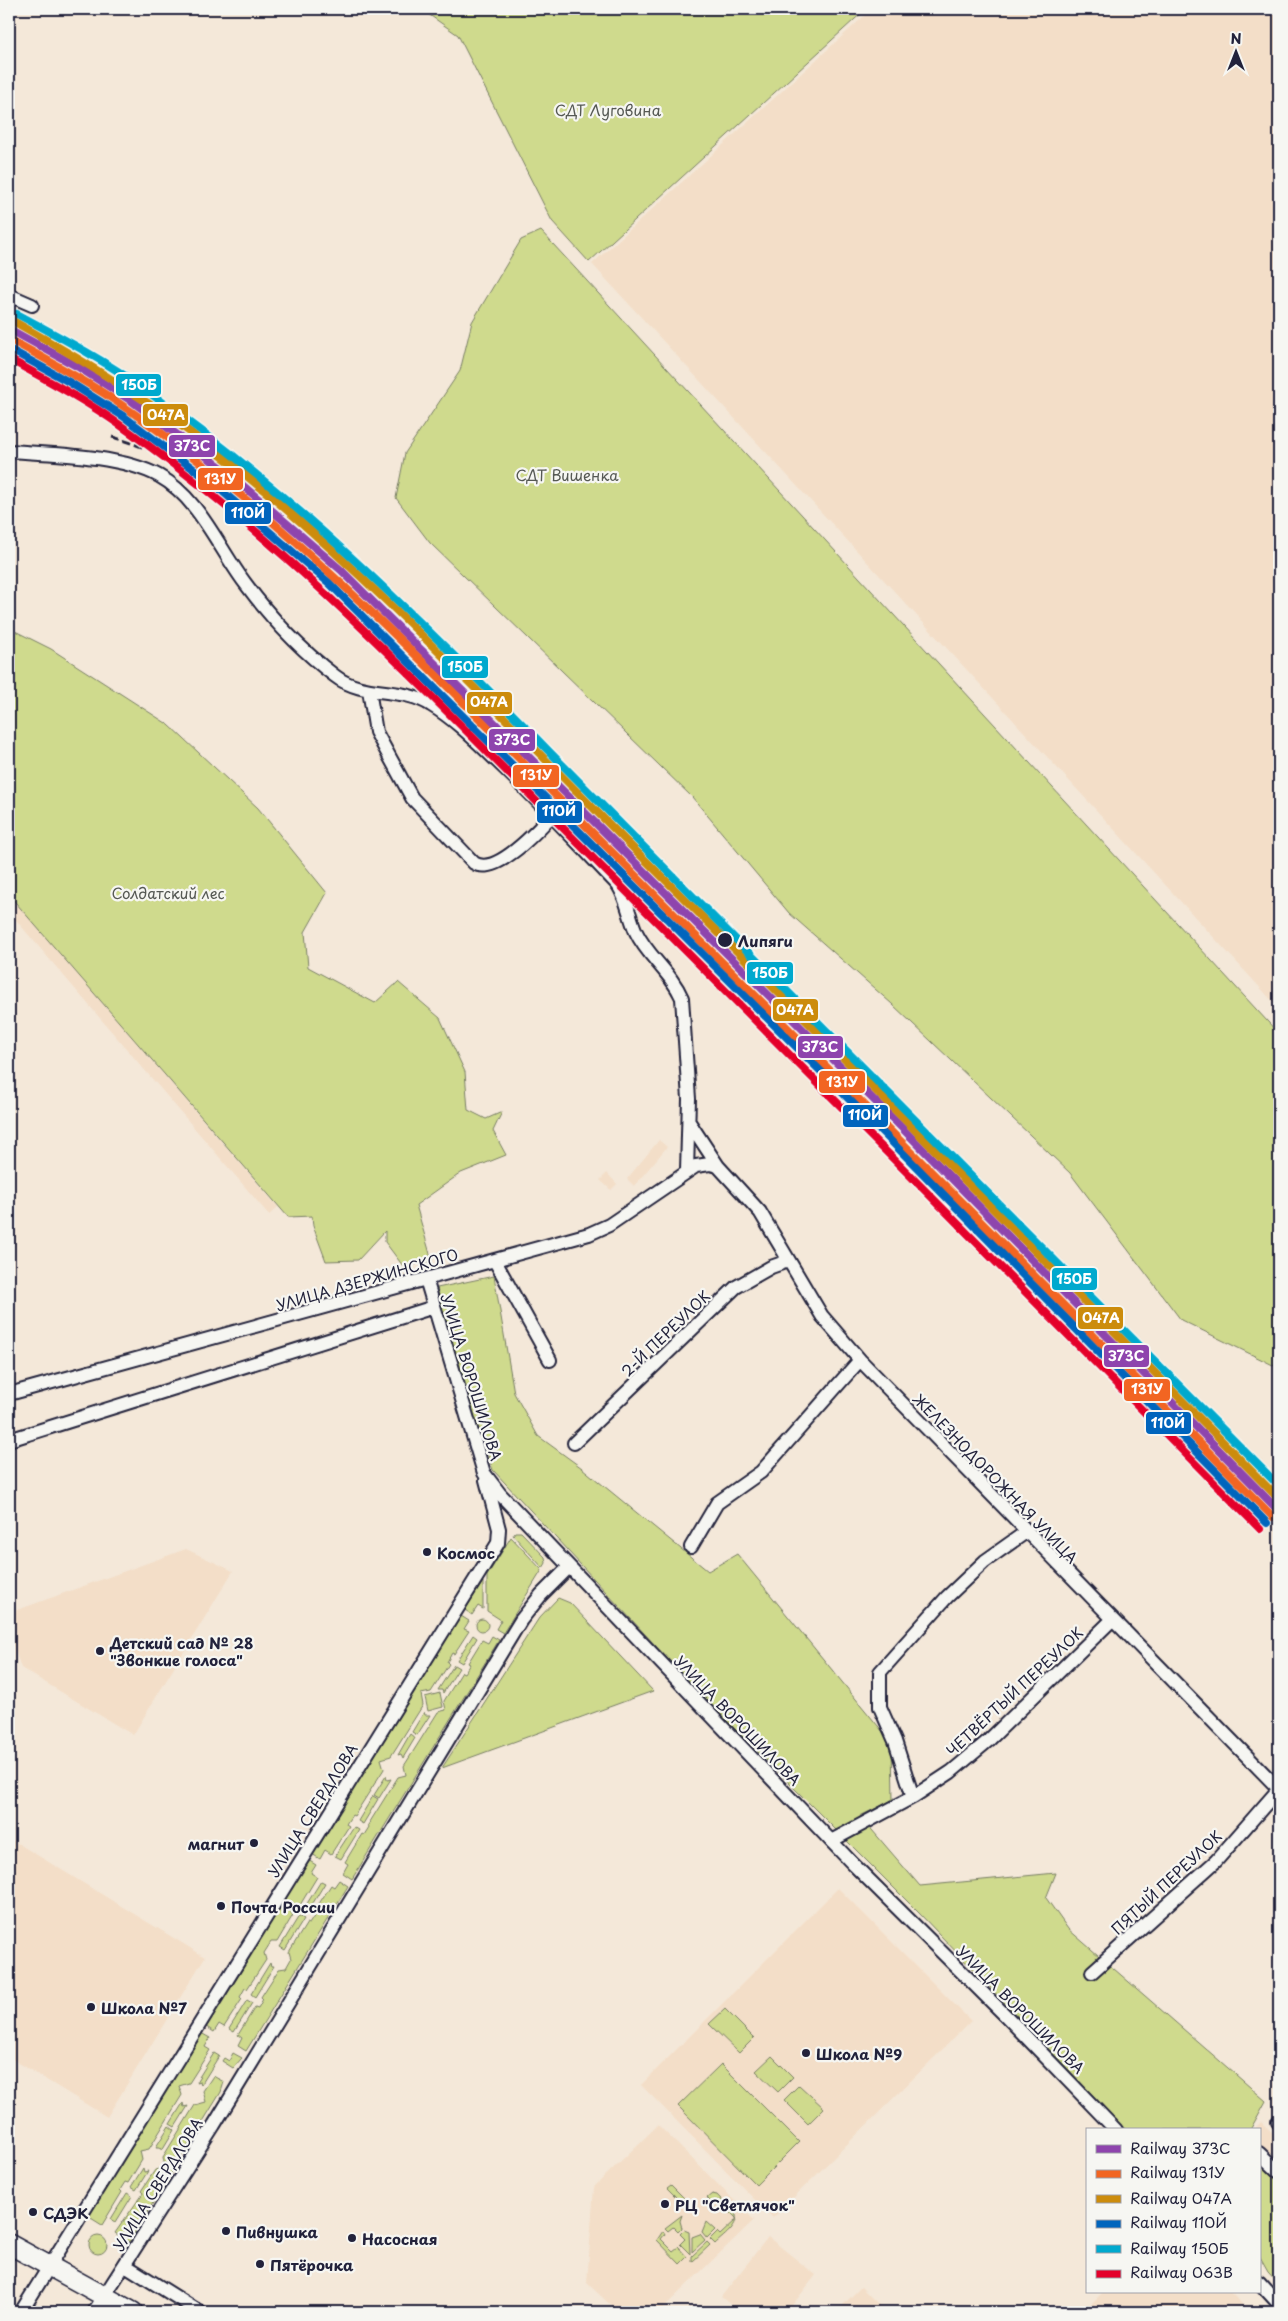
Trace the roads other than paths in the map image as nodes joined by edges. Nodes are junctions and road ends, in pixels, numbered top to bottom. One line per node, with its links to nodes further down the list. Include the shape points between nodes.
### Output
1 (9, 295): 2 (street)
2 (32, 305)
3 (9, 451): 4 (street, via 103,460 158,475 176,486 276,621 337,678)
4 (369, 690): 5 (street, via 420,697 450,716); 5 (street, via 376,732 412,798 474,863 484,866 496,863 528,840)
5 (553, 814): 6 (street, via 618,885 635,931 676,985 684,1013)
6 (689, 1122): 7 (street, ЖЕЛЕЗНОДОРОЖНАЯ УЛИЦА); 8 (street)
7 (718, 1166): 8 (street, УЛИЦА ДЗЕРЖИНСКОГО, via 703,1165); 10 (street, ЖЕЛЕЗНОДОРОЖНАЯ УЛИЦА, via 760,1212)
8 (687, 1171): 9 (street, УЛИЦА ДЗЕРЖИНСКОГО, via 609,1225 589,1234)
9 (495, 1261): 11 (street, УЛИЦА ДЗЕРЖИНСКОГО); 13 (street)
10 (788, 1261): 14 (street, ЖЕЛЕЗНОДОРОЖНАЯ УЛИЦА, via 822,1316); 17 (street, 2-Й ПЕРЕУЛОК, via 736,1287)
11 (426, 1279): 12 (street, УЛИЦА ВОРОШИЛОВА); 15 (street, УЛИЦА ДЗЕРЖИНСКОГО)
12 (434, 1307): 16 (street); 18 (street, УЛИЦА ВОРОШИЛОВА)
13 (550, 1360)
14 (860, 1360): 19 (street, ЖЕЛЕЗНОДОРОЖНАЯ УЛИЦА); 20 (street, via 761,1472 717,1503)
15 (9, 1394)
16 (9, 1440)
17 (574, 1443)
18 (484, 1472): 21 (street, УЛИЦА ВОРОШИЛОВА, via 515,1513); 31 (street, УЛИЦА СВЕРДЛОВА, via 499,1529 498,1543)
19 (1026, 1532): 22 (street, ЖЕЛЕЗНОДОРОЖНАЯ УЛИЦА); 24 (street, via 985,1561 947,1597 880,1672 880,1707)
20 (691, 1547)
21 (568, 1568): 25 (street, УЛИЦА ВОРОШИЛОВА); 32 (street, УЛИЦА СВЕРДЛОВА, via 521,1620 214,2125)
22 (1113, 1619): 23 (street, ЖЕЛЕЗНОДОРОЖНАЯ УЛИЦА); 24 (street, ЧЕТВЁРТЫЙ ПЕРЕУЛОК, via 989,1740 951,1772)
23 (1279, 1789): 26 (street, ПЯТЫЙ ПЕРЕУЛОК, via 1216,1861)
24 (913, 1797): 25 (street, ЧЕТВЁРТЫЙ ПЕРЕУЛОК)
25 (831, 1841): 27 (street, УЛИЦА ВОРОШИЛОВА)
26 (1092, 1972)
27 (1114, 2128)
28 (1260, 2154): 29 (street)
29 (1279, 2172)
30 (9, 2244): 31 (main road)
31 (49, 2266): 34 (main road); 36 (street, УЛИЦА СВЕРДЛОВА)
32 (124, 2266): 34 (street, УЛИЦА СВЕРДЛОВА); 39 (street)
33 (1260, 2283): 35 (street)
34 (104, 2296): 37 (street, УЛИЦА СВЕРДЛОВА); 38 (main road)
35 (1279, 2304)
36 (21, 2312)
37 (94, 2312)
38 (133, 2312)
39 (200, 2312)

